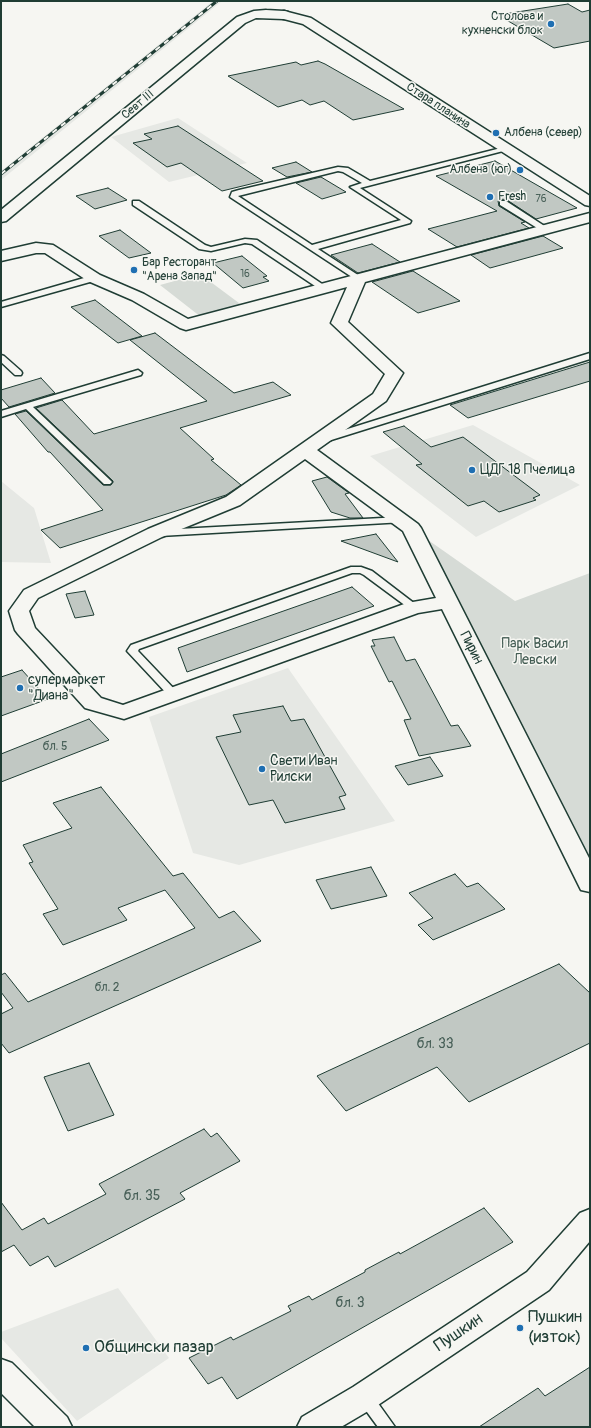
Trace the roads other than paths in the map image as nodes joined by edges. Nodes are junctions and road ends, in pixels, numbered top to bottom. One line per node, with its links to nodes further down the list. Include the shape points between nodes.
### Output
1 (284, 15): 2 (street, Стара планина, via 307,21); 8 (street, Севт III, via 254,15 241,20)
2 (505, 149): 3 (lane); 4 (street, Стара планина)
3 (368, 183): 10 (lane, via 354,187 407,221); 10 (lane, via 345,170 338,169 235,194 234,197)
4 (590, 202)
5 (136, 203): 14 (lane, via 206,249 245,241 254,242)
6 (503, 203): 9 (lane)
7 (590, 217): 9 (street)
8 (1, 218)
9 (545, 229): 13 (street)
10 (312, 248): 13 (lane)
11 (1, 256): 12 (street, via 36,248 48,248)
12 (94, 278): 14 (street, via 138,297 186,325); 15 (lane)
13 (358, 279): 14 (street); 22 (street, via 339,323 394,373 380,397)
14 (324, 288)
15 (1, 305)
16 (590, 356): 22 (lane)
17 (1, 358): 18 (lane)
18 (18, 373)
19 (138, 373): 20 (lane)
20 (27, 406): 21 (lane); 23 (lane)
21 (1, 414)
22 (313, 446): 24 (street, Пирин); 25 (street, via 233,501)
23 (107, 482)
24 (400, 520): 25 (lane); 26 (street, Пирин, via 411,528)
25 (155, 533): 28 (street, via 31,594 18,611 25,630 93,703 124,712)
26 (448, 602): 27 (street); 29 (street, Пирин)
27 (414, 607): 28 (street); 28 (lane, via 368,573 351,570 135,647 132,651)
28 (172, 694)
29 (590, 884)
30 (590, 1221): 32 (street, Пушкин, via 538,1281)
31 (1, 1372): 33 (street)
32 (364, 1397): 34 (street, Пушкин); 35 (lane)
33 (56, 1427)
34 (313, 1427)
35 (387, 1427)

